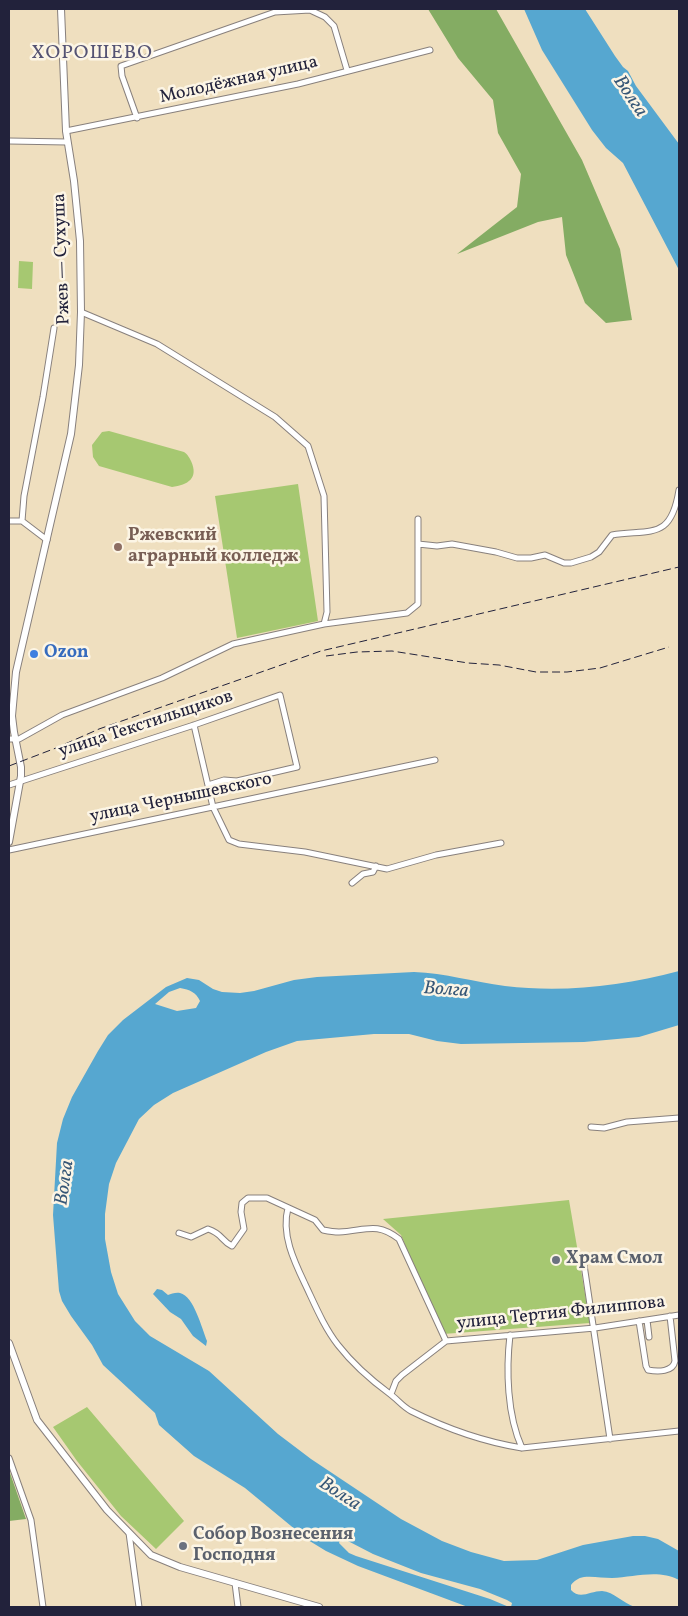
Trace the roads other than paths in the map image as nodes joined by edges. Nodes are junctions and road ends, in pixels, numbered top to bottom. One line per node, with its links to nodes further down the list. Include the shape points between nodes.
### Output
1 (61, 9): 5 (main road, Ржев — Сухуша)
2 (430, 50): 3 (street, Молодёжная улица)
3 (347, 70): 4 (street, Молодёжная улица, via 298,84); 4 (street, Молодёжная улица, via 334,26 325,17 310,10 275,12 120,66)
4 (137, 118): 5 (street, Молодёжная улица)
5 (66, 131): 7 (main road, Ржев — Сухуша)
6 (9, 142): 7 (street)
7 (67, 142): 8 (main road, Ржев — Сухуша, via 78,211)
8 (82, 312): 14 (main road, Ржев — Сухуша, via 80,366 71,434); 16 (street, via 157,344 274,416 308,446 324,496 327,612)
9 (54, 328): 13 (street)
10 (679, 490): 15 (street, via 671,518 661,528 647,533 612,535 599,552 571,563 545,555 517,558 452,544)
11 (418, 519): 15 (street)
12 (9, 521): 13 (street)
13 (22, 521): 14 (street)
14 (47, 540): 18 (main road, Ржев — Сухуша, via 16,672)
15 (418, 544): 16 (street, via 418,604 407,613)
16 (324, 624): 18 (street, via 233,644 162,678 62,715 22,738)
17 (194, 725): 20 (street, улица Текстильщиков); 21 (street); 21 (street, улица Текстильщиков, via 280,695 297,767)
18 (12, 739): 20 (main road, Ржев — Сухуша, via 20,762)
19 (435, 760): 23 (street, улица Чернышевского)
20 (20, 781): 22 (street, улица Текстильщиков); 24 (main road, Ржев — Сухуша)
21 (208, 784): 23 (street)
22 (9, 785)
23 (213, 807): 26 (street, улица Чернышевского); 27 (street, via 229,840 239,844 305,852)
24 (9, 842)
25 (501, 843): 27 (street, via 436,855 387,869)
26 (9, 850)
27 (376, 866): 28 (street, via 373,872 362,874)
28 (352, 883)
29 (679, 1118): 30 (street)
30 (591, 1127)
31 (288, 1208): 32 (street, via 267,1198 248,1198 242,1203 244,1230 232,1246 219,1233 208,1229 190,1237); 41 (street, via 315,1220 323,1230 339,1232 378,1228 399,1239); 43 (street, via 286,1227 294,1262 326,1328 338,1346)
32 (179, 1233)
33 (583, 1258): 38 (street)
34 (679, 1315): 35 (street, улица Тертия Филиппова)
35 (670, 1316): 36 (street, улица Тертия Филиппова); 37 (street, via 675,1361 674,1366 666,1370 648,1370)
36 (647, 1320): 37 (street, улица Тертия Филиппова); 40 (street)
37 (639, 1321): 38 (street, улица Тертия Филиппова)
38 (595, 1328): 39 (street, улица Тертия Филиппова); 45 (street)
39 (510, 1335): 41 (street, улица Тертия Филиппова); 46 (street, via 507,1362 510,1397 516,1435)
40 (649, 1337)
41 (446, 1341): 43 (street, via 402,1375)
42 (9, 1343): 48 (main road, via 37,1420 107,1510)
43 (391, 1394): 46 (street, via 409,1410 470,1436)
44 (679, 1431): 45 (street)
45 (610, 1439): 46 (street)
46 (522, 1448)
47 (9, 1458): 50 (street, via 31,1520)
48 (129, 1533): 49 (main road, via 151,1555); 51 (street)
49 (235, 1583): 52 (street); 53 (main road)
50 (43, 1607)
51 (139, 1607)
52 (238, 1607)
53 (319, 1607)

